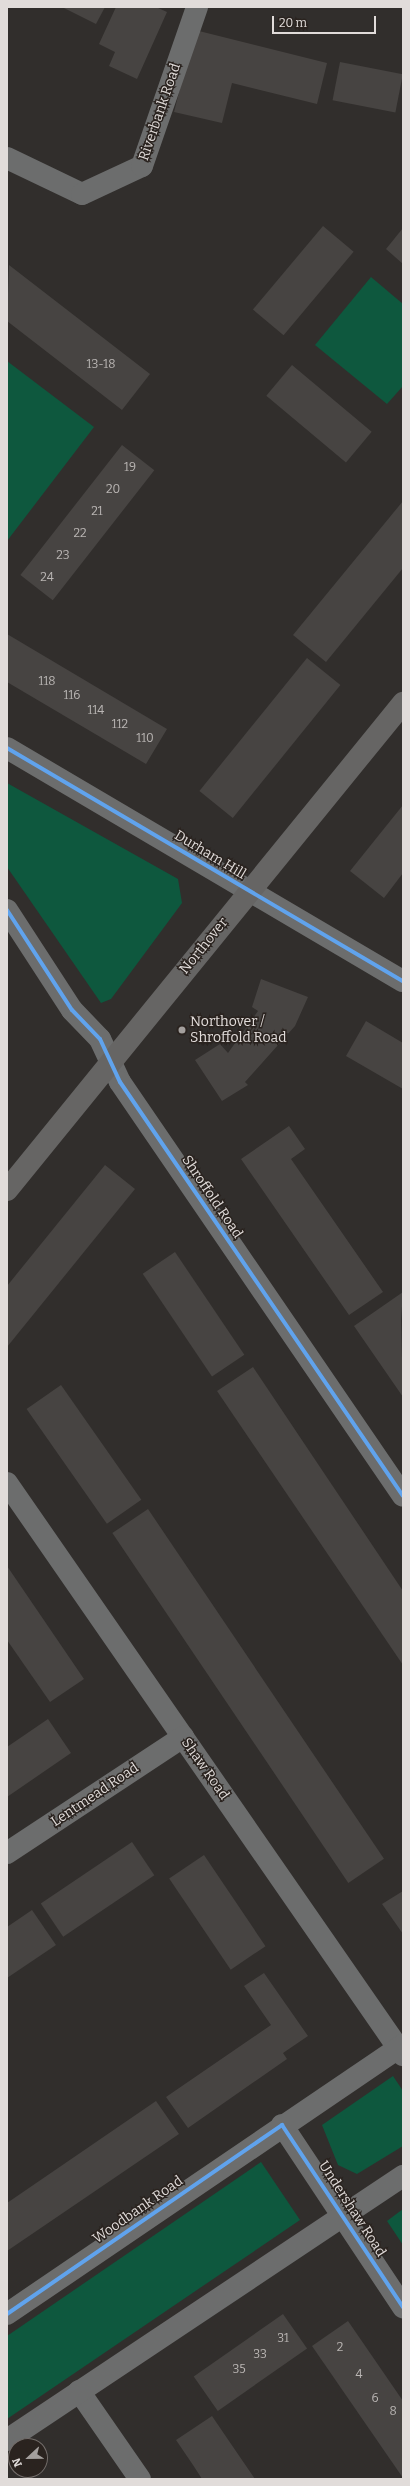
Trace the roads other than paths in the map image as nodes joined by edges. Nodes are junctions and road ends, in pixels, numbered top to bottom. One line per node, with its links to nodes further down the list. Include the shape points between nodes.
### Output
1 (196, 7): 2 (street, Riverbank Road, via 142,166 82,194)
2 (7, 158)
3 (403, 704): 5 (street, Northover)
4 (7, 748): 5 (street, Durham Hill)
5 (249, 891): 7 (street, Durham Hill); 8 (street, Northover)
6 (7, 910): 8 (street, Shroffold Road, via 72,1010 100,1039)
7 (403, 981)
8 (110, 1060): 9 (street, Northover, via 62,1125); 11 (street, Shroffold Road, via 120,1082)
9 (7, 1190)
10 (7, 1483): 12 (street, Shaw Road)
11 (403, 1496)
12 (183, 1737): 13 (street, Lentmead Road); 14 (street, Shaw Road)
13 (7, 1853)
14 (401, 2049): 15 (street, Woodbank Road)
15 (282, 2125): 17 (street, Undershaw Road); 19 (street, Woodbank Road)
16 (403, 2176): 17 (street)
17 (343, 2216): 18 (street, Undershaw Road); 20 (street)
18 (403, 2307)
19 (7, 2314)
20 (79, 2391): 21 (street); 22 (street)
21 (7, 2440)
22 (140, 2479)

